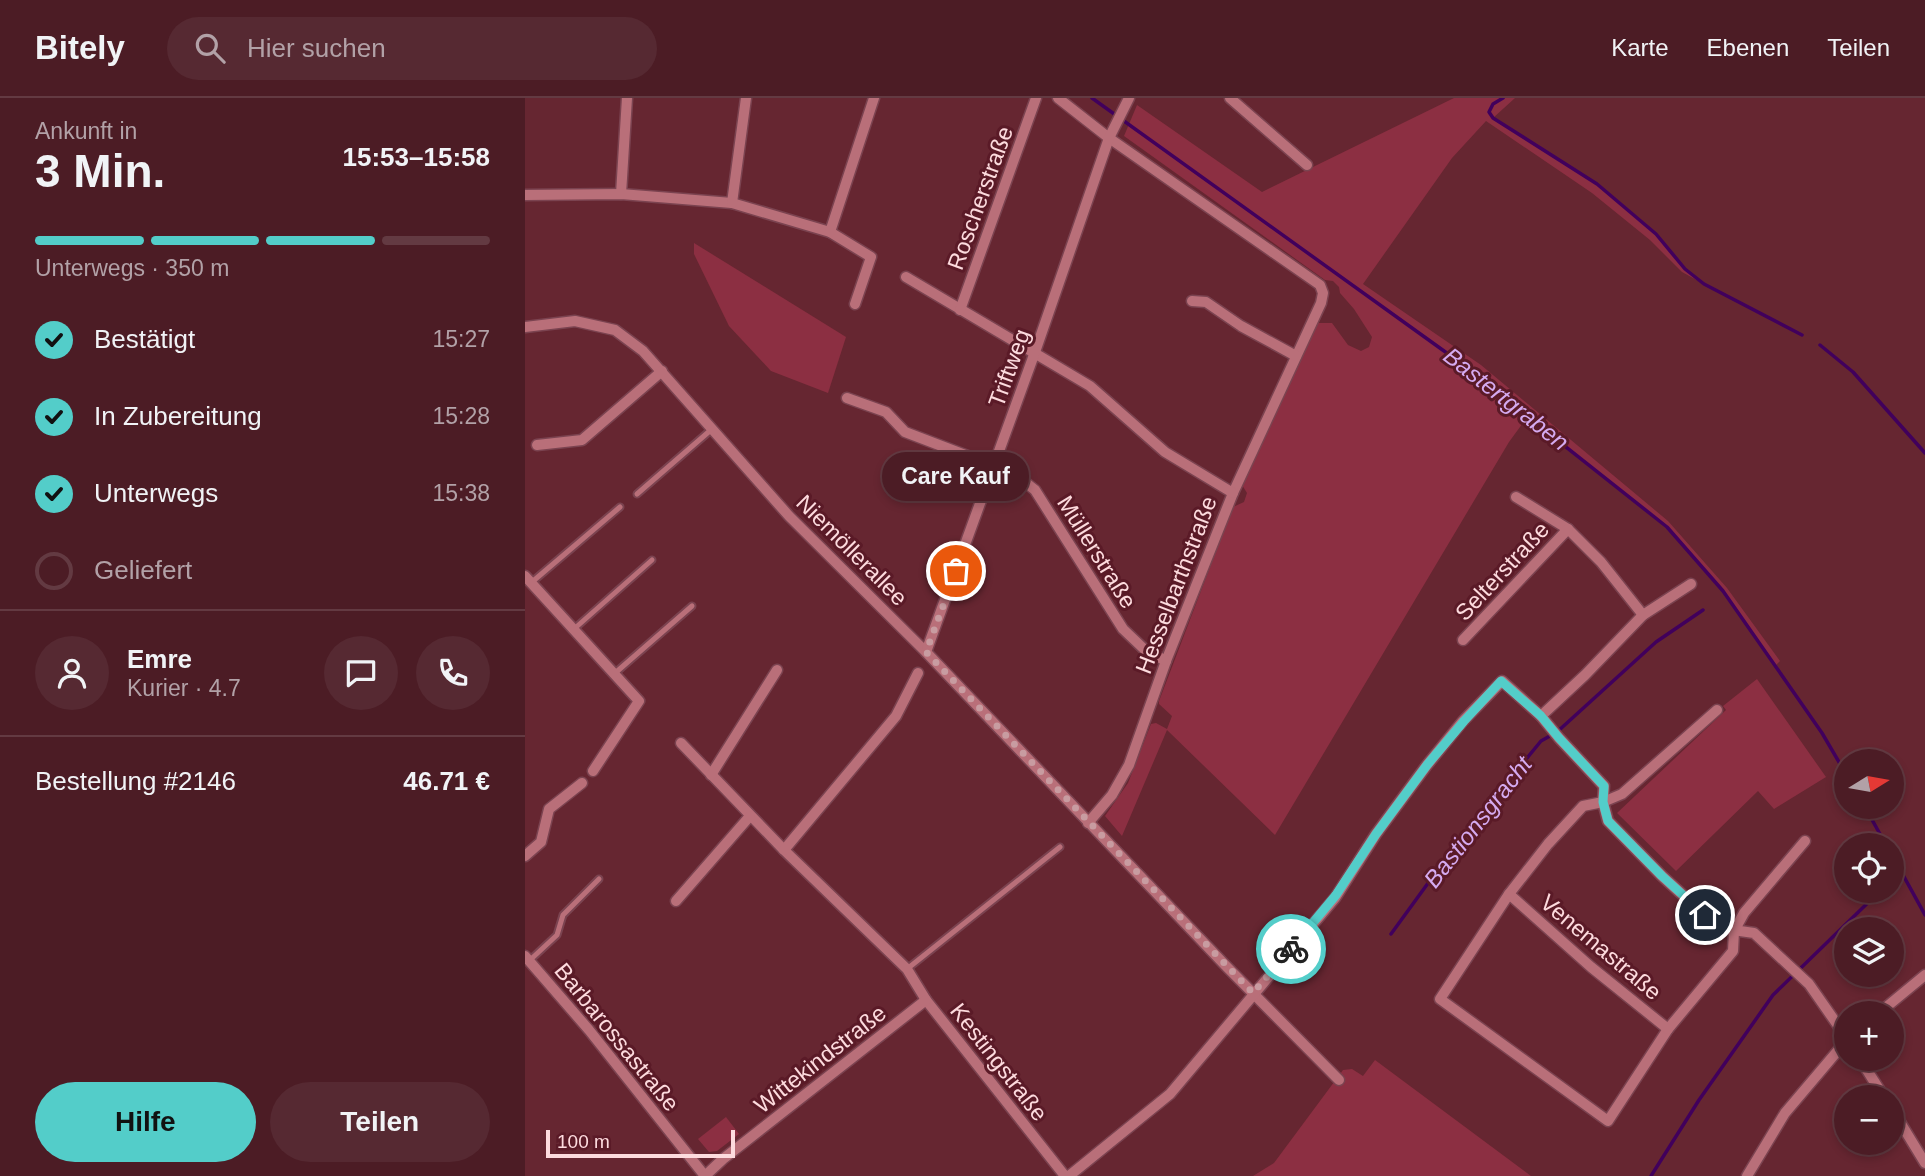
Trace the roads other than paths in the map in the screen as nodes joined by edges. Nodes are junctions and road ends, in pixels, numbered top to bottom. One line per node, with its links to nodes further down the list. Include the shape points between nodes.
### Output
1 (627, 98): 10 (street)
2 (745, 98): 12 (street)
3 (874, 98): 13 (street)
4 (1035, 98): 17 (street, Roscherstraße)
5 (1058, 98): 8 (street)
6 (1129, 98): 8 (street, Triftweg)
7 (1230, 98): 9 (street)
8 (1109, 138): 19 (street, Triftweg); 20 (street, Hesselbarthstraße, via 1320,285 1321,303)
9 (1307, 164)
10 (621, 194): 11 (street); 12 (street)
11 (525, 195)
12 (732, 203): 13 (street)
13 (830, 232): 16 (street, via 871,257)
14 (906, 277): 17 (street, Roscherstraße)
15 (1192, 301): 20 (street, via 1206,302)
16 (855, 304)
17 (960, 310): 19 (street, Roscherstraße)
18 (525, 327): 21 (street, Niemöllerallee, via 575,321 615,331)
19 (1035, 352): 25 (street, Triftweg); 26 (street, Roscherstraße, via 1090,386 1165,452)
20 (1296, 356): 26 (street, Hesselbarthstraße)
21 (661, 371): 23 (street, Niemöllerallee); 24 (street, via 582,440)
22 (847, 398): 25 (street, Müllerstraße, via 886,412 905,432)
23 (712, 429): 27 (lane); 38 (street, Niemöllerallee, via 789,516)
24 (537, 445)
25 (995, 466): 38 (street, Triftweg); 39 (street, Müllerstraße, via 1035,490 1123,629 1143,649)
26 (1233, 493): 39 (street, Hesselbarthstraße)
27 (637, 495)
28 (1516, 498): 30 (street, Selterstraße)
29 (620, 507): 32 (lane)
30 (1568, 529): 35 (street, Selterstraße); 37 (street, Selterstraße)
31 (652, 560): 36 (lane)
32 (528, 579): 36 (street)
33 (1691, 584): 35 (street)
34 (692, 606): 42 (lane)
35 (1643, 615): 44 (street)
36 (574, 629): 42 (street)
37 (1463, 640)
38 (926, 652): 51 (street, Niemöllerallee)
39 (1166, 661): 51 (street, Hesselbarthstraße, via 1129,765)
40 (777, 670): 47 (street)
41 (918, 673): 54 (street, via 897,716)
42 (614, 674): 46 (street, via 639,701)
43 (1717, 710): 49 (street, via 1622,794)
44 (1541, 716): 49 (street, via 1604,786); 63 (street, via 1501,681 1427,765 1335,898)
45 (681, 743): 47 (street, Kestingstraße)
46 (593, 771)
47 (711, 775): 50 (street, Kestingstraße)
48 (582, 783): 55 (street, via 549,809 541,842)
49 (1603, 802): 57 (street, via 1583,806); 59 (street, via 1608,821 1662,876 1719,928)
50 (750, 816): 54 (street, Kestingstraße); 58 (street)
51 (1088, 823): 63 (street, Niemöllerallee)
52 (1805, 841): 59 (street)
53 (1060, 847): 61 (lane)
54 (784, 850): 61 (street, Kestingstraße)
55 (525, 856)
56 (599, 879): 60 (lane, via 563,915 557,934)
57 (1509, 894): 67 (street, Venemastraße); 67 (street, via 1440,999 1608,1121)
58 (675, 901)
59 (1734, 931): 66 (street, via 1754,933 1809,984); 67 (street, via 1733,951)
60 (527, 959): 72 (street, Barbarossastraße)
61 (907, 969): 64 (street, Kestingstraße)
62 (1925, 975): 65 (street)
63 (1253, 993): 69 (street, Niemöllerallee); 73 (street, via 1170,1094)
64 (926, 1000): 72 (street, Wittekindstraße); 73 (street, Kestingstraße)
65 (1894, 1001)
66 (1834, 1021)
67 (1668, 1029)
68 (1834, 1054): 74 (street, via 1785,1114)
69 (1339, 1080)
70 (1904, 1130): 71 (street)
71 (1925, 1163)
72 (705, 1176)
73 (1067, 1176)
74 (1747, 1176)

